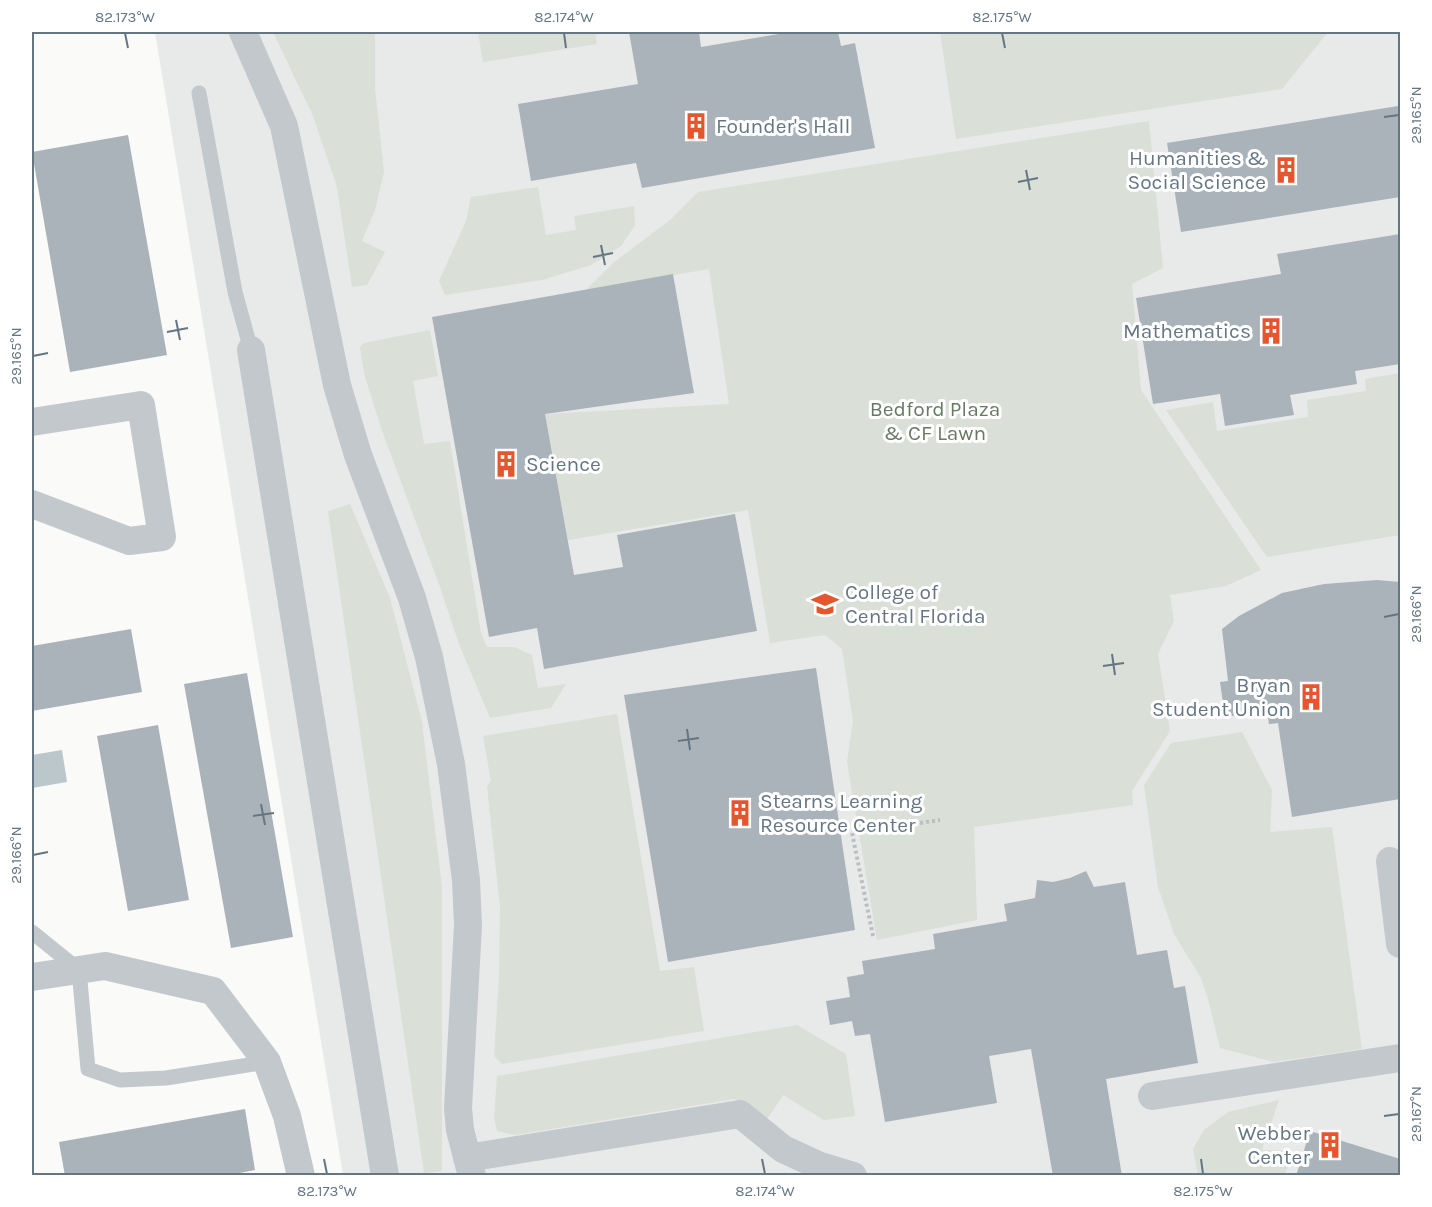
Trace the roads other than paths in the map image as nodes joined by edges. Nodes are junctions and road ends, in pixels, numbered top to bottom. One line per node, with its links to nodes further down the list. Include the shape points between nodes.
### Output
1 (243, 32): 14 (street, via 284,126 338,385 358,454 412,598 429,657 451,764 466,880 468,925 458,1108)
2 (200, 93): 3 (lane, via 235,292)
3 (251, 350): 16 (street)
4 (32, 422): 5 (street, via 141,405 162,537 129,542)
5 (32, 504)
6 (1390, 861): 8 (street)
7 (32, 932): 9 (lane)
8 (1401, 944)
9 (79, 970): 10 (street); 12 (street, via 105,966 213,991); 12 (lane, via 88,1069 120,1080 166,1078)
10 (32, 977)
11 (1401, 1058): 13 (street)
12 (267, 1062): 15 (street, via 287,1116)
13 (1152, 1096)
14 (469, 1167): 17 (street, via 740,1114 783,1149)
15 (301, 1176)
16 (386, 1176)
17 (853, 1176)

